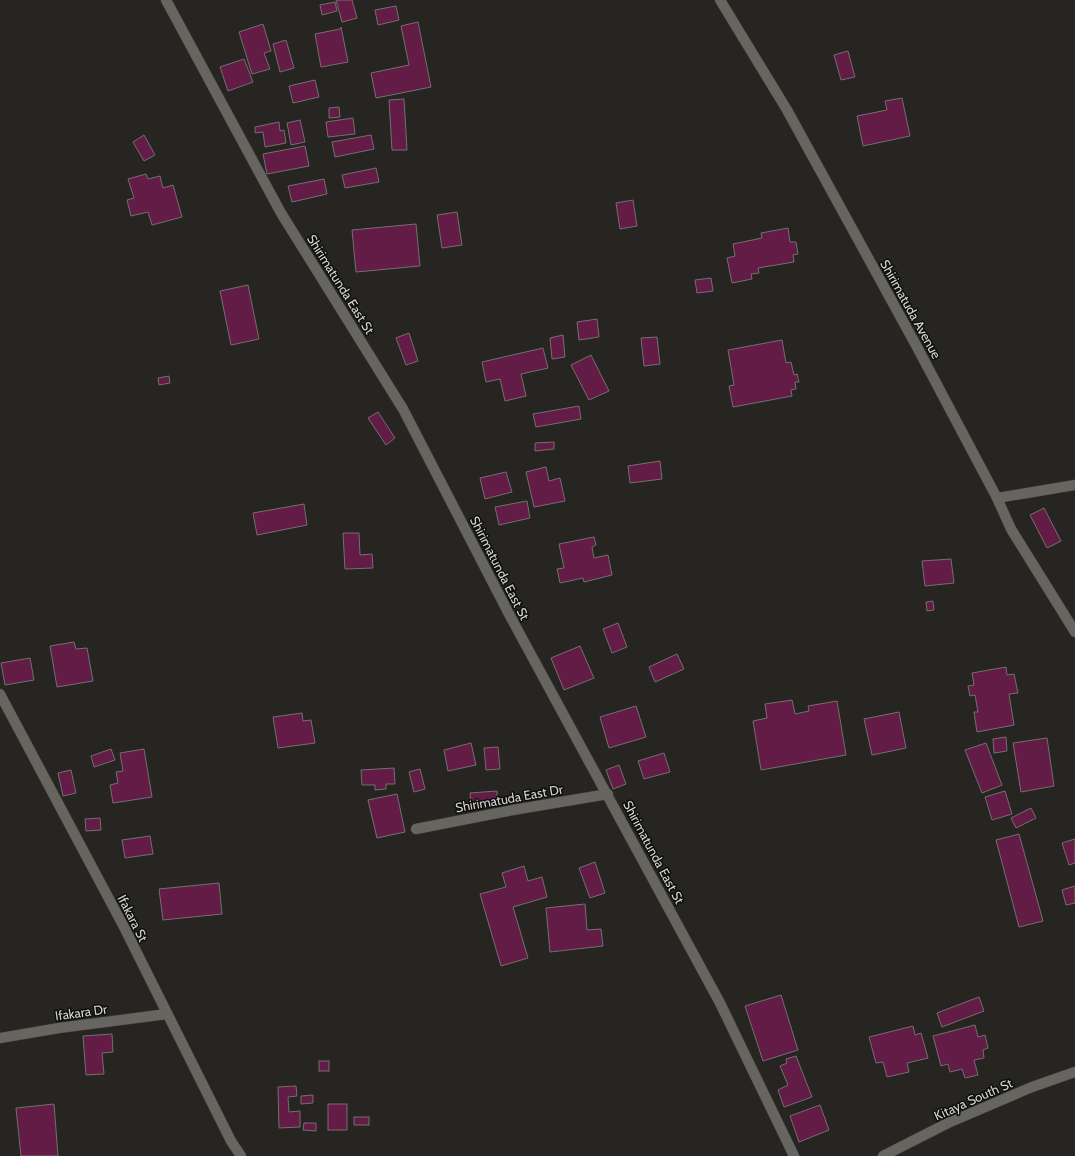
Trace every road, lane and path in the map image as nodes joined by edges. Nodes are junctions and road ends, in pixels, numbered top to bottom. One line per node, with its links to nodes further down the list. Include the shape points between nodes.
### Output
1 (166, 0): 7 (street, Shirimatunda East St, via 281,213 403,409 510,616)
2 (720, 0): 4 (street, Shirimatuda Avenue, via 787,110)
3 (1075, 485): 4 (street)
4 (997, 498): 5 (street, Shirimatuda Avenue, via 1011,529)
5 (1075, 632)
6 (0, 694): 9 (street, Ifakara St, via 125,929)
7 (608, 794): 8 (street, Shirimatuda East Dr); 13 (street, Shirimatunda East St, via 720,1003)
8 (416, 829)
9 (167, 1014): 10 (street, Ifakara Dr); 12 (street, Ifakara St)
10 (0, 1038)
11 (1075, 1072): 14 (street, Kitaya South St, via 1032,1087 948,1123)
12 (241, 1156)
13 (794, 1156)
14 (883, 1156)

